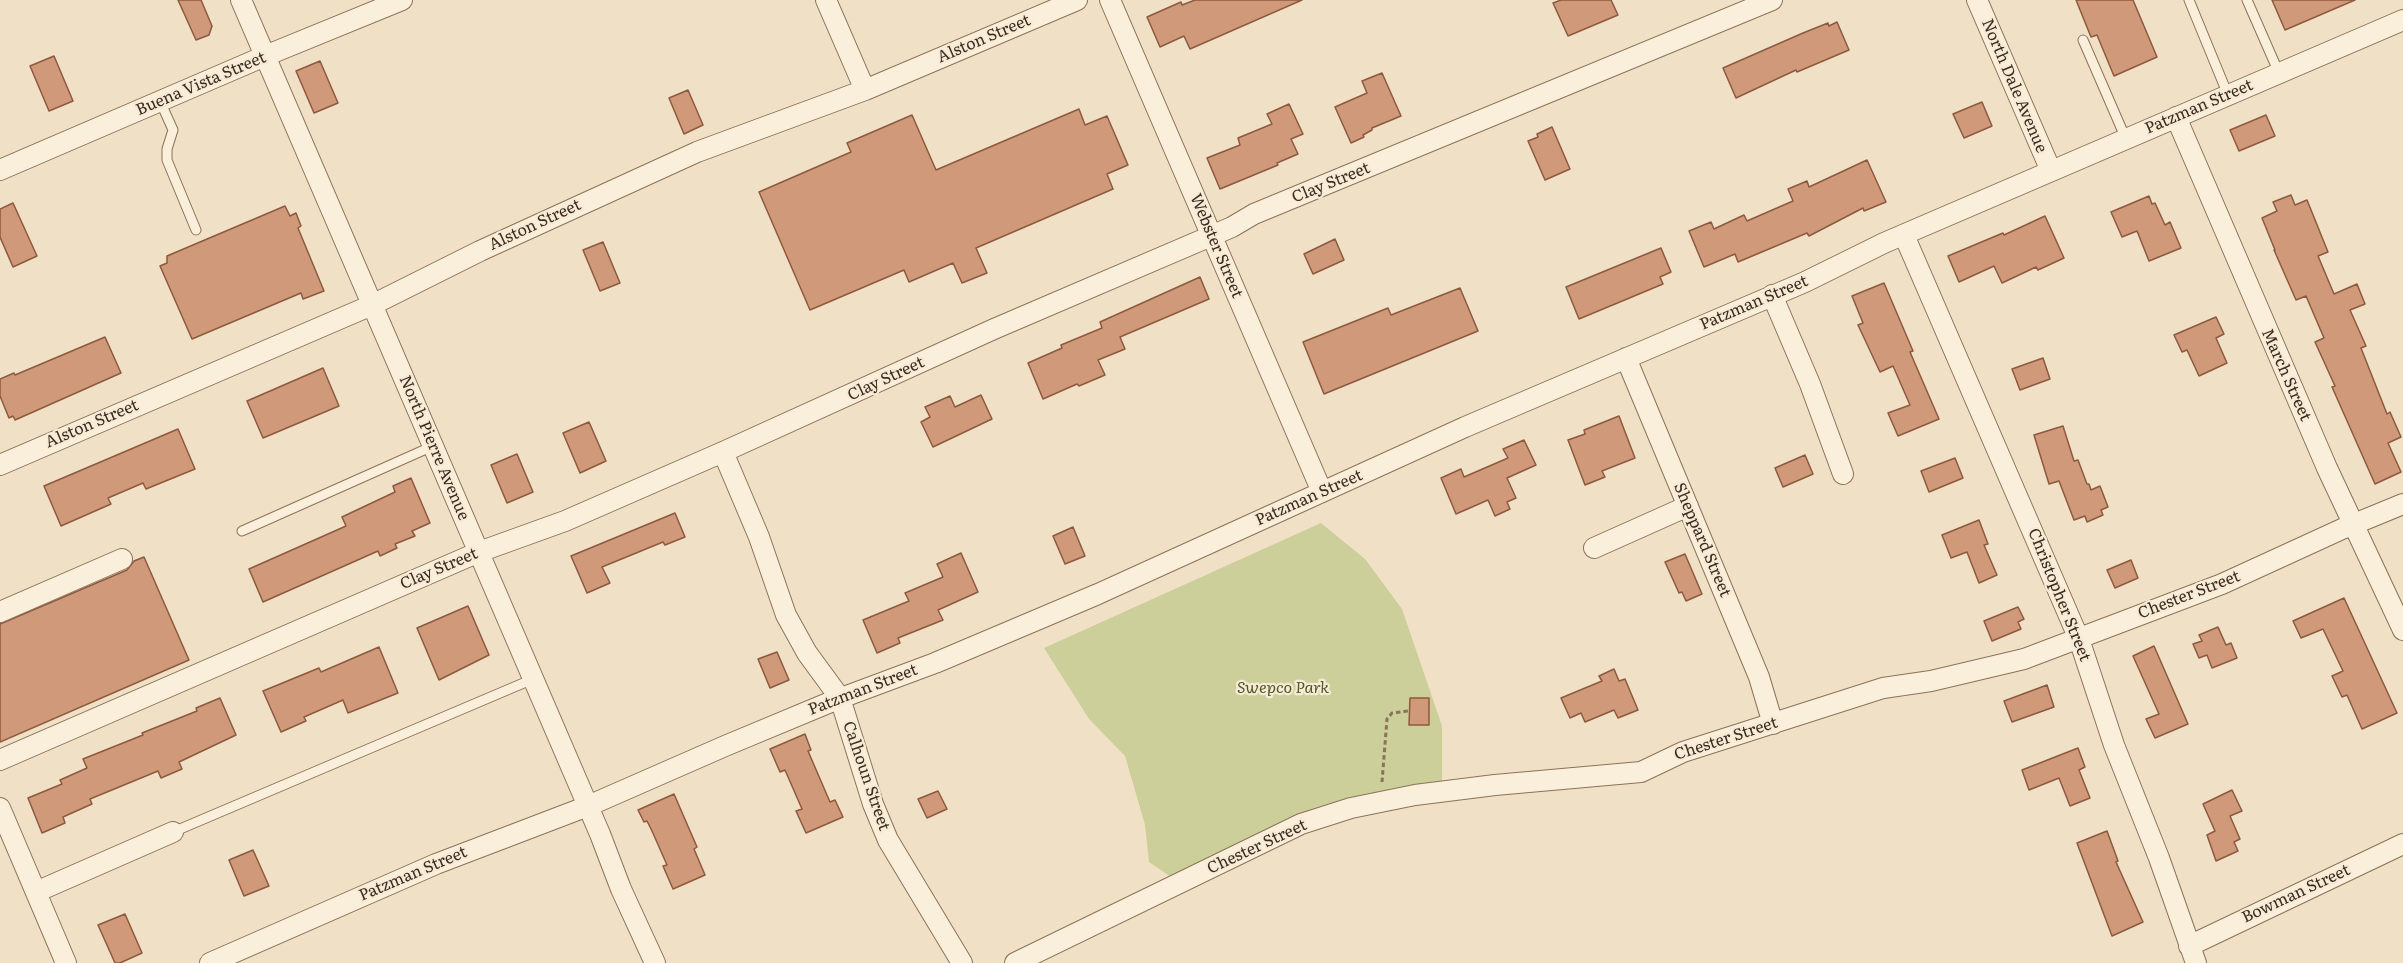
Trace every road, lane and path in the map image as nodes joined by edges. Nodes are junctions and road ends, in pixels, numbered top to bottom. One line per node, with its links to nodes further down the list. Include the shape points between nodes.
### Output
1 (241, 0): 12 (street, North Pierre Avenue)
2 (402, 0): 12 (street, Buena Vista Street)
3 (826, 0): 14 (street)
4 (1077, 0): 14 (street, Alston Street)
5 (1110, 0): 23 (street, Webster Street)
6 (1772, 0): 23 (street, Clay Street, via 1257,213)
7 (1977, 0): 20 (street, North Dale Avenue)
8 (2189, 0): 15 (lane)
9 (2247, 0): 13 (lane)
10 (2403, 20): 13 (street, Patzman Street)
11 (2084, 40): 18 (lane)
12 (265, 56): 16 (street, Buena Vista Street); 25 (street, North Pierre Avenue)
13 (2279, 73): 15 (street, Patzman Street)
14 (865, 90): 25 (street, Alston Street, via 697,152 490,246)
15 (2228, 95): 17 (street, Patzman Street)
16 (160, 101): 19 (street, Buena Vista Street); 21 (lane, via 173,130 167,160)
17 (2176, 117): 18 (street, Patzman Street); 34 (street, March Street)
18 (2126, 139): 20 (street, Patzman Street)
19 (0, 170)
20 (2051, 171): 22 (street, Patzman Street)
21 (196, 230)
22 (1904, 235): 24 (street, Patzman Street); 41 (street, Christopher Street)
23 (1211, 236): 28 (street, Clay Street); 31 (street, Webster Street)
24 (1772, 295): 26 (street, Patzman Street); 30 (street)
25 (372, 305): 27 (street, North Pierre Avenue); 29 (street, Alston Street)
26 (1626, 358): 31 (street, Patzman Street); 33 (street, Sheppard Street)
27 (433, 446): 35 (lane); 37 (street, North Pierre Avenue)
28 (723, 452): 37 (street, Clay Street, via 565,521); 43 (street, Calhoun Street, via 786,615 807,653)
29 (0, 465)
30 (1843, 474)
31 (1322, 492): 43 (street, Patzman Street, via 1008,632)
32 (2403, 504): 34 (street, Chester Street)
33 (1688, 506): 36 (street); 45 (street, Sheppard Street, via 1759,677)
34 (2352, 525): 40 (street, March Street); 41 (street, Chester Street, via 2230,580)
35 (242, 531)
36 (1594, 548)
37 (479, 552): 42 (street, North Pierre Avenue); 46 (street, Clay Street)
38 (122, 559): 39 (street)
39 (0, 612)
40 (2403, 630)
41 (2079, 639): 45 (street, Chester Street, via 2001,665 1883,688); 53 (street, Christopher Street)
42 (533, 679): 48 (street, North Pierre Avenue); 50 (lane)
43 (840, 698): 48 (street, Patzman Street); 57 (street, Calhoun Street, via 888,840)
44 (1408, 711): 47 (path, via 1387,719)
45 (1773, 724): 47 (street, Chester Street, via 1683,752 1641,772 1495,785)
46 (0, 760)
47 (1381, 802): 58 (street, Chester Street, via 1301,824)
48 (588, 806): 55 (street, Patzman Street, via 454,856); 56 (street, North Pierre Avenue)
49 (0, 808): 52 (street)
50 (173, 832): 52 (street)
51 (2403, 844): 53 (street, Bowman Street)
52 (36, 892): 54 (street)
53 (2192, 954)
54 (66, 963)
55 (210, 963)
56 (655, 963)
57 (962, 963)
58 (1015, 963)

